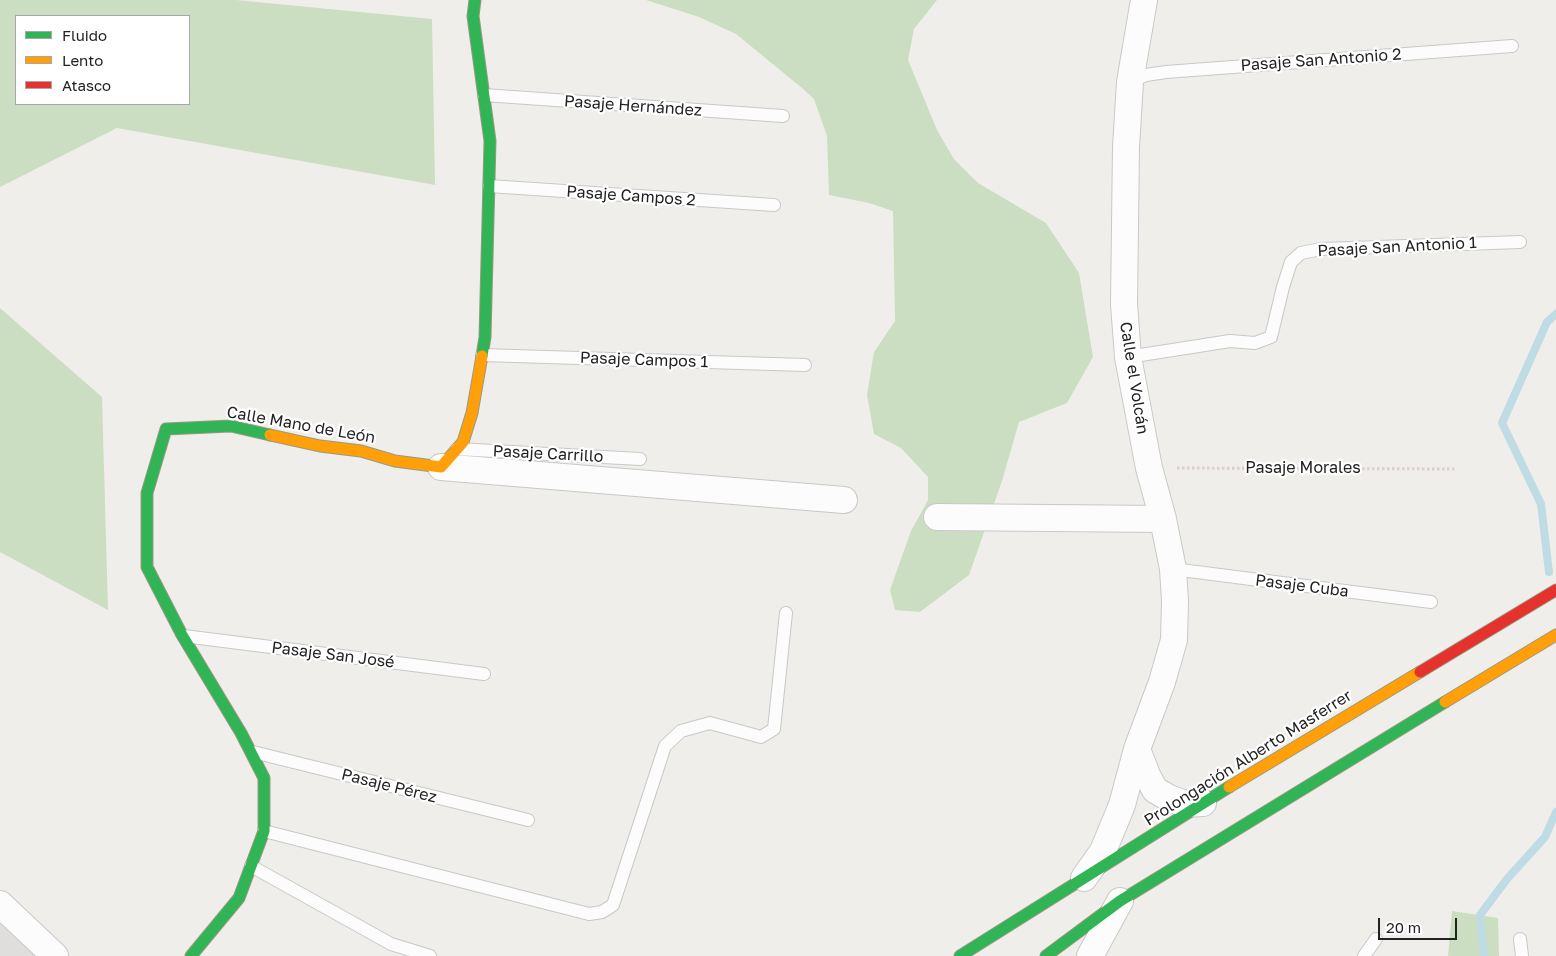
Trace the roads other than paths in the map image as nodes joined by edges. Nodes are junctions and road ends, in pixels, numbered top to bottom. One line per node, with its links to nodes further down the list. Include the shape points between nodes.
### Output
1 (475, 0): 5 (street, via 473,16)
2 (1144, 0): 4 (street, Calle el Volcán)
3 (1512, 46): 4 (lane, Pasaje San Antonio 2, via 1166,72)
4 (1130, 82): 11 (street, Calle el Volcán, via 1124,304)
5 (484, 95): 6 (lane, Pasaje Hernández); 7 (street, via 490,141)
6 (783, 116)
7 (489, 186): 8 (lane, Pasaje Campos 2); 10 (street)
8 (774, 205)
9 (1520, 242): 11 (lane, Pasaje San Antonio 1, via 1301,252 1291,262 1271,337 1255,342 1230,340)
10 (482, 355): 12 (lane, Pasaje Campos 1); 13 (street, via 463,442)
11 (1128, 356): 17 (street, Calle el Volcán, via 1149,468)
12 (805, 365)
13 (449, 458): 14 (lane, Pasaje Carrillo); 15 (street); 23 (street, Calle Mano de León, via 395,461 361,451 320,446 231,426 166,429 148,493 147,567)
14 (640, 459)
15 (844, 500)
16 (937, 517): 17 (street)
17 (1163, 519): 18 (street, Calle el Volcán)
18 (1174, 569): 20 (lane, Pasaje Cuba); 25 (street, Calle el Volcán, via 1174,640)
19 (1556, 590): 27 (street, Prolongación Alberto Masferrer)
20 (1431, 602)
21 (786, 613): 29 (lane, via 774,729 761,737 710,723 680,731 665,746 614,905 602,912 589,914)
22 (1556, 634): 32 (street)
23 (182, 635): 24 (lane, Pasaje San José); 26 (street, Calle Mano de León)
24 (484, 674)
25 (1137, 748): 27 (street, via 1155,790 1185,804); 31 (street, Calle el Volcán, via 1114,827 1103,851)
26 (250, 752): 28 (lane, Pasaje Pérez); 29 (street, Calle Mano de León, via 264,778)
27 (1204, 803): 31 (street, Prolongación Alberto Masferrer)
28 (528, 820)
29 (264, 831): 30 (street, Calle Mano de León)
30 (251, 866): 37 (street, Calle Mano de León, via 239,898); 38 (lane, via 391,944)
31 (1084, 878): 39 (street, Prolongación Alberto Masferrer)
32 (1120, 901): 40 (street); 41 (street)
33 (0, 904): 36 (street)
34 (1376, 939): 42 (lane)
35 (1520, 940): 43 (lane)
36 (55, 956)
37 (191, 956)
38 (430, 956)
39 (960, 956)
40 (1046, 956)
41 (1090, 956)
42 (1364, 956)
43 (1522, 956)

